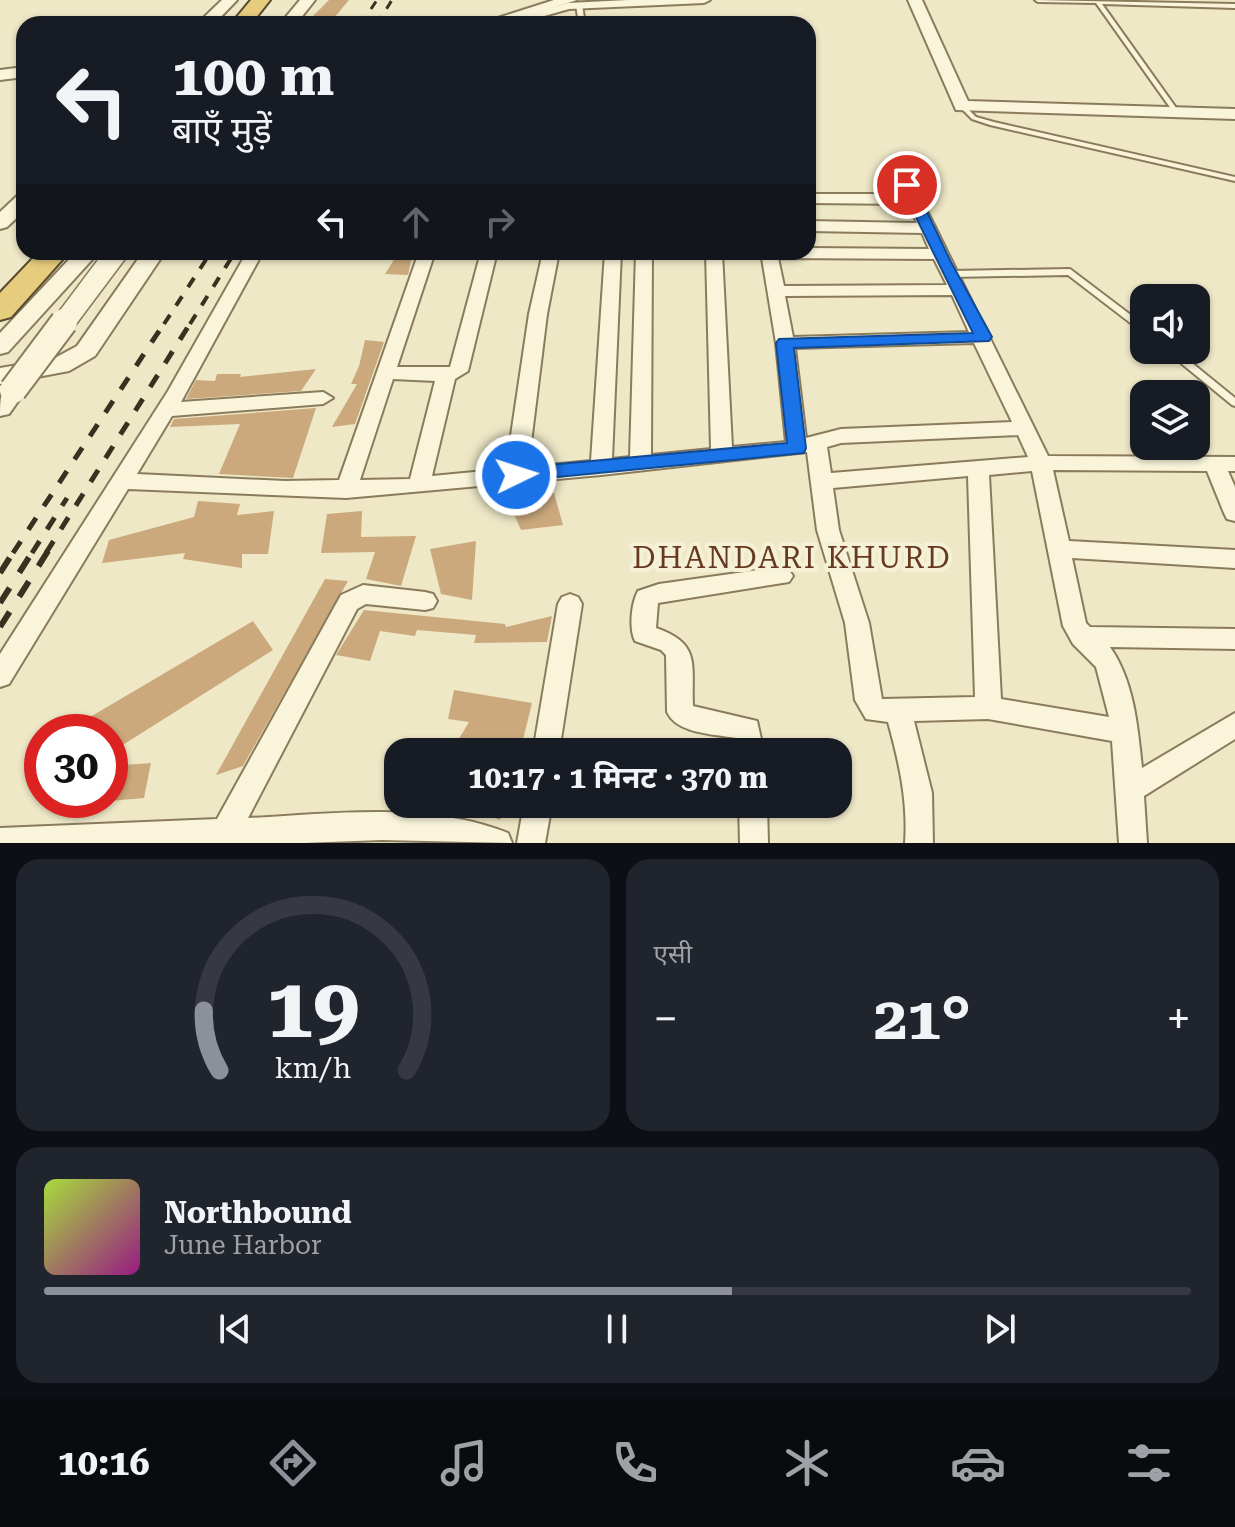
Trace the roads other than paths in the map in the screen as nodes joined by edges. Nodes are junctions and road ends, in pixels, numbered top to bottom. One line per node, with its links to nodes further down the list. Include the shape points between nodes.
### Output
1 (230, 0): 11 (street)
2 (261, 0): 12 (highway)
3 (280, 0): 13 (highway)
4 (308, 0): 14 (street)
5 (704, 0): 9 (street)
6 (915, 0): 17 (street)
7 (1038, 0): 8 (lane)
8 (1098, 2): 10 (lane); 18 (lane)
9 (577, 3): 15 (street); 16 (street)
10 (1235, 6)
11 (213, 16)
12 (248, 16)
13 (267, 16)
14 (295, 16)
15 (521, 16)
16 (531, 16)
17 (962, 106): 18 (street); 21 (lane, via 992,124)
18 (1176, 112): 19 (street)
19 (1235, 114)
20 (900, 170): 23 (street)
21 (1235, 179)
22 (816, 199): 23 (street)
23 (914, 199): 27 (street)
24 (16, 208): 25 (street)
25 (0, 223)
26 (816, 226): 27 (street)
27 (927, 228): 29 (street)
28 (816, 253): 29 (street)
29 (939, 254): 44 (street)
30 (19, 260): 43 (highway)
31 (48, 260): 46 (highway)
32 (81, 260): 50 (street)
33 (111, 260): 57 (street, bridge)
34 (149, 260): 54 (street, via 86,351 60,366)
35 (250, 260): 58 (street)
36 (424, 260): 52 (street)
37 (487, 260): 53 (street, via 461,367)
38 (549, 260): 67 (street)
39 (613, 260): 65 (street)
40 (644, 260): 63 (street)
41 (714, 260): 61 (street)
42 (770, 260): 45 (street)
43 (0, 280)
44 (954, 282): 45 (street); 47 (lane, via 1070,272); 48 (street)
45 (776, 291): 49 (street)
46 (0, 311)
47 (1130, 318)
48 (983, 337): 49 (street); 59 (street)
49 (785, 343): 60 (street)
50 (0, 347)
51 (1187, 364): 56 (lane)
52 (386, 373): 53 (street); 71 (street)
53 (446, 375): 70 (street)
54 (0, 376)
55 (323, 398): 58 (street)
56 (1235, 403)
57 (0, 408)
58 (166, 410): 68 (street)
59 (1025, 428): 60 (street, via 841,436); 62 (street)
60 (806, 446): 61 (street); 69 (street)
61 (722, 456): 63 (street)
62 (1041, 463): 64 (street); 66 (street); 73 (street)
63 (640, 464): 65 (street)
64 (1225, 464): 72 (street)
65 (601, 468): 67 (street)
66 (978, 468): 69 (street); 81 (street)
67 (516, 475): 70 (street)
68 (122, 481): 71 (street); 80 (street)
69 (821, 481): 82 (street, via 828,530 857,623 869,705 880,713)
70 (419, 485): 71 (street)
71 (346, 490)
72 (1235, 513)
73 (1059, 549): 74 (street); 78 (street)
74 (1235, 559)
75 (781, 576): 86 (street, via 659,593 644,604 644,634 670,643 678,652 680,712 748,729)
76 (425, 601): 90 (street, via 363,594 349,602)
77 (570, 604): 85 (street)
78 (1082, 637): 79 (street); 84 (street, via 1101,653 1109,669)
79 (1235, 639)
80 (0, 676)
81 (988, 708): 82 (street); 84 (street)
82 (898, 712): 96 (street, via 919,783)
83 (1235, 725): 87 (street)
84 (1124, 731): 87 (street)
85 (548, 738)
86 (749, 738)
87 (1130, 790): 97 (street)
88 (535, 818): 94 (street)
89 (753, 818): 95 (street)
90 (210, 836): 91 (street); 92 (street)
91 (330, 836): 93 (street, via 382,826)
92 (0, 842)
93 (498, 843)
94 (531, 843)
95 (754, 843)
96 (919, 843)
97 (1133, 843)

